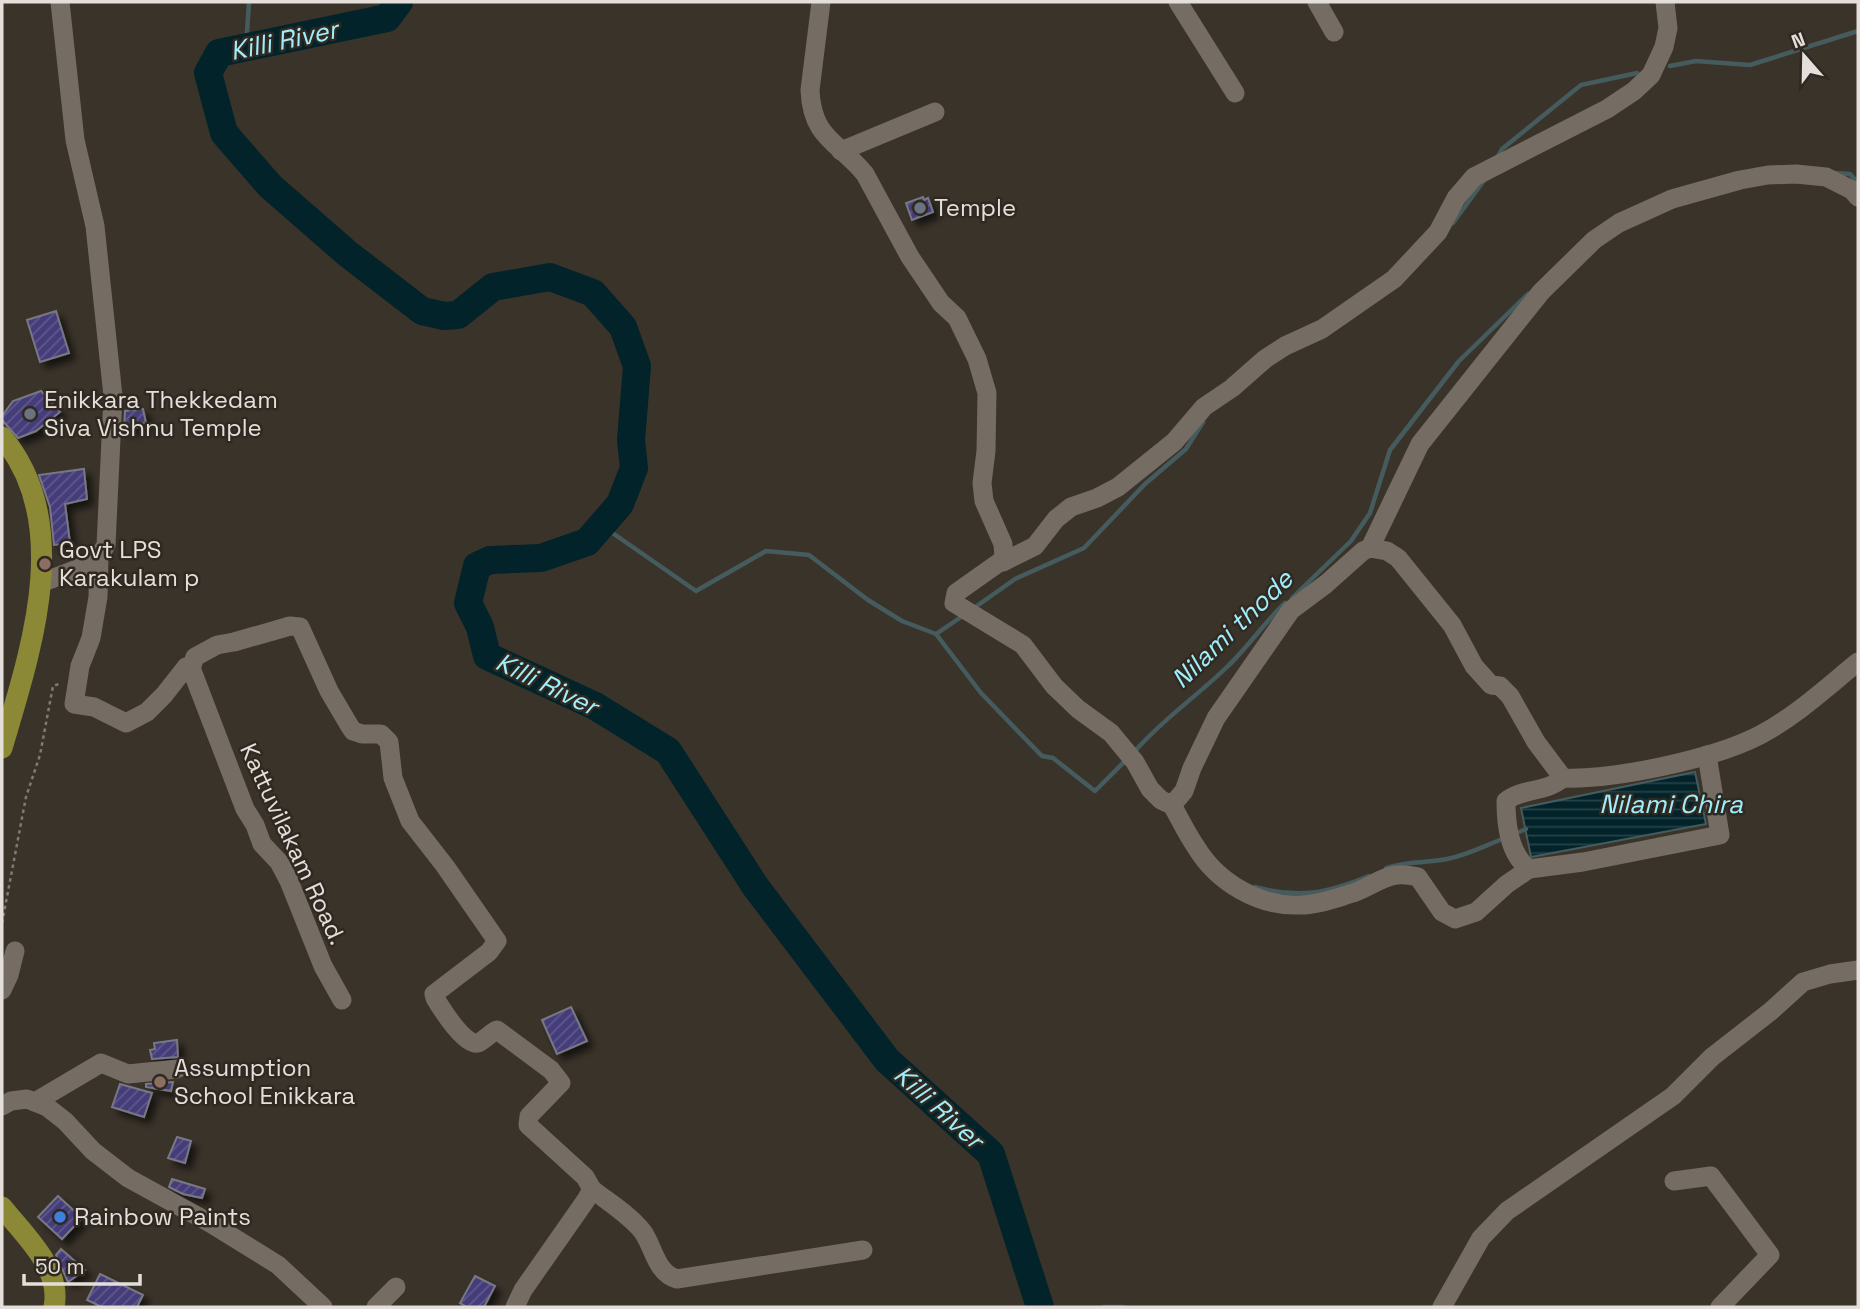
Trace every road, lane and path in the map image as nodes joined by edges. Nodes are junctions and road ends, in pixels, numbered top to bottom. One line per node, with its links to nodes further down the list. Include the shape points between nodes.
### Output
1 (60, 2): 13 (street, via 75,140 95,226 113,397 106,545)
2 (821, 2): 9 (street, via 811,103 820,129)
3 (1178, 2): 7 (street)
4 (1317, 2): 6 (street)
5 (1665, 2): 14 (street, via 1668,27 1664,47 1651,75 1634,91 1597,115 1474,177 1456,198 1438,232 1394,279 1322,328 1275,352 1204,407 1174,442 1118,487 1071,507 1035,546)
6 (1334, 32)
7 (1234, 93)
8 (935, 112): 9 (street)
9 (841, 151): 14 (street, via 865,174 910,257 941,303 957,318 977,359 987,393 984,501 1003,544)
10 (1858, 197): 12 (street, via 1826,177 1768,175 1672,199 1594,240 1541,292 1420,444)
11 (2, 437): 15 (main road, via 29,479 43,559)
12 (1370, 548): 21 (street, via 1392,553 1421,584 1452,625 1474,666 1491,685 1500,686 1510,696); 22 (street, via 1291,610 1216,718 1184,791)
13 (99, 556): 15 (street); 17 (street, via 98,597 74,704 94,707 126,723 147,712 186,667)
14 (1003, 562): 22 (street, via 956,593 954,603 1023,645 1054,686 1111,733 1150,789)
15 (41, 583): 19 (main road, via 23,676)
16 (1858, 662): 20 (street, via 1759,736)
17 (191, 667): 28 (street, Kattuvilakam Road., via 245,809 262,844 289,881 323,967); 33 (street, via 195,657 217,645 300,627 328,691 353,731 382,734 389,742 393,778 410,821 496,941 489,952 434,994 435,998 472,1043 497,1030 551,1070 561,1083 529,1116 527,1125 585,1177)
18 (61, 679): 24 (path, via 53,686 40,755 26,797)
19 (2, 748)
20 (1707, 755): 21 (street, via 1631,772); 23 (street, via 1720,835)
21 (1563, 778): 23 (street, via 1506,802 1513,847)
22 (1172, 805): 23 (street, via 1196,849 1220,876 1266,901 1316,904 1400,872 1418,877 1442,912 1455,919 1475,912)
23 (1529, 869)
24 (2, 923)
25 (15, 951): 27 (street)
26 (1858, 970): 41 (street, via 1803,982 1712,1057 1673,1096 1507,1212 1481,1238)
27 (2, 990)
28 (342, 1000)
29 (177, 1069): 30 (street, via 128,1074 101,1063)
30 (35, 1102): 31 (street, via 19,1100); 38 (street, via 57,1115 128,1178 278,1265)
31 (2, 1106)
32 (1674, 1181): 42 (street, via 1711,1176 1770,1255)
33 (592, 1189): 35 (street, via 639,1227 662,1270 677,1279); 40 (street)
34 (2, 1207): 37 (main road, via 52,1274)
35 (863, 1250)
36 (396, 1287): 39 (street)
37 (54, 1307)
38 (323, 1307)
39 (376, 1307)
40 (515, 1307)
41 (1442, 1307)
42 (1720, 1307)

